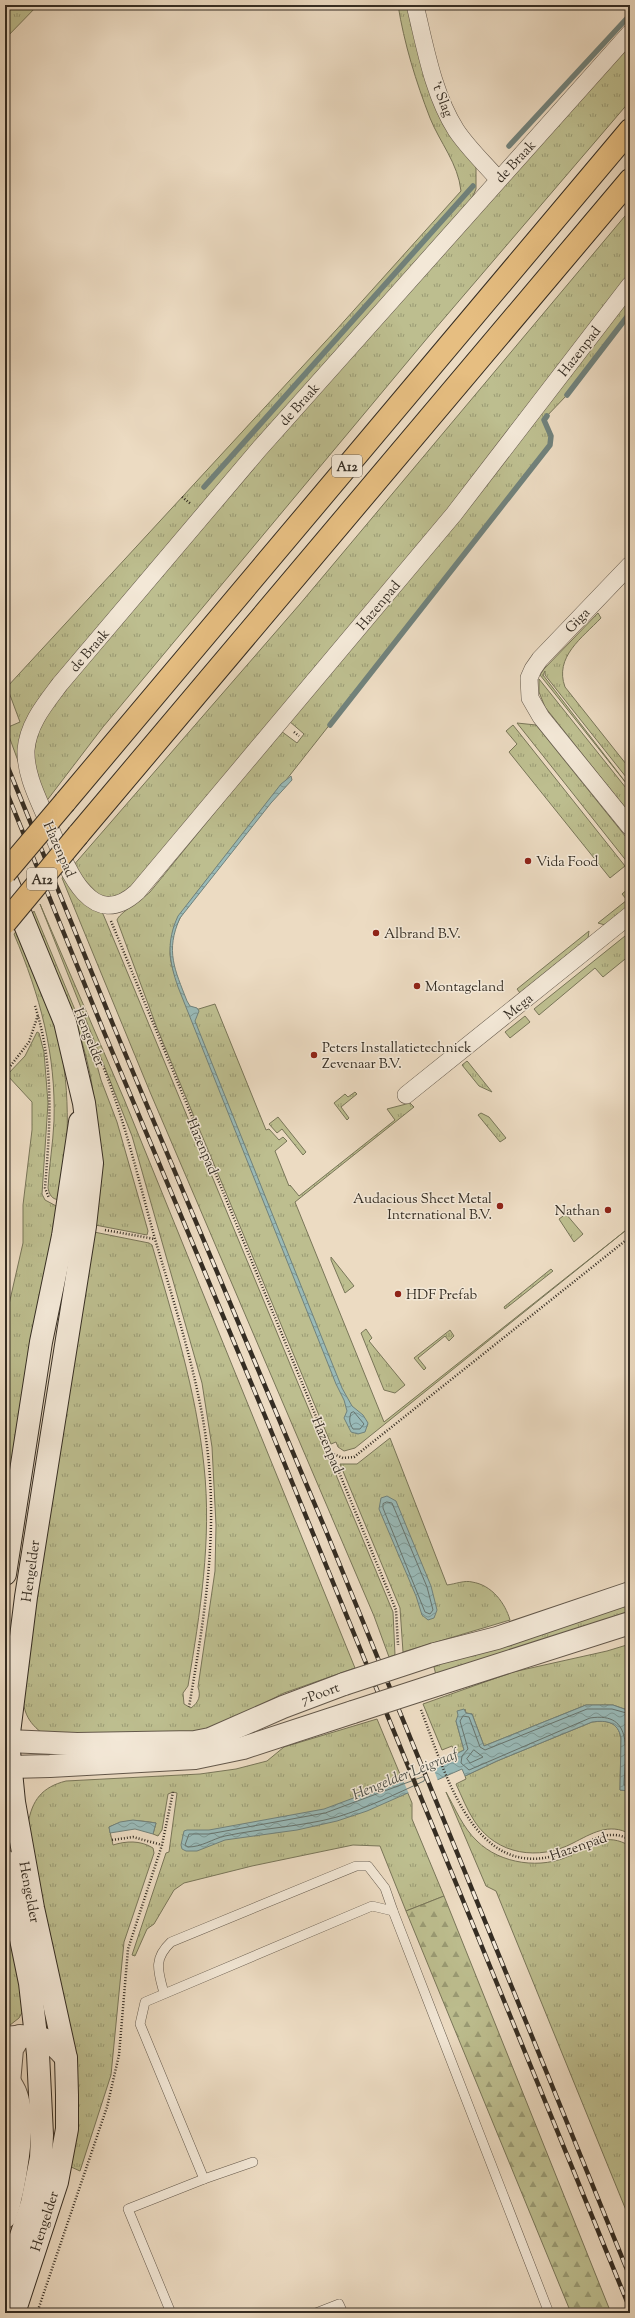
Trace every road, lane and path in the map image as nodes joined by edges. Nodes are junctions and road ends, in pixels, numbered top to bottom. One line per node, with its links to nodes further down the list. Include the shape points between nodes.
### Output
1 (415, 5): 4 (street, 't Slag, via 426,50 446,110 465,143)
2 (630, 33): 4 (street, de Braak)
3 (630, 130): 12 (highway, A12, bridge)
4 (498, 179): 8 (street, de Braak, via 260,448 46,701 30,730 26,749 27,765)
5 (630, 180): 15 (highway, A12, bridge)
6 (630, 285): 13 (street, Hazenpad, via 454,514 169,855 130,898 116,905)
7 (630, 565): 9 (street, Giga, via 540,659 529,678 530,698 541,717)
8 (39, 800): 13 (street, Hazenpad, via 74,881 86,896)
9 (630, 827)
10 (5, 829): 11 (path)
11 (9, 839)
12 (5, 874): 21 (main road, Hengelder, via 65,1022)
13 (108, 905): 26 (path, Hazenpad, via 121,950)
14 (630, 915): 20 (street, Mega)
15 (5, 923)
16 (33, 1001): 17 (path)
17 (38, 1014): 19 (path, via 29,1042); 22 (path, via 45,1048 51,1105 46,1195 51,1201)
18 (88, 1032): 25 (path, Hengelder, via 112,1089)
19 (5, 1073)
20 (406, 1095)
21 (84, 1103): 22 (main road, Hengelder, via 77,1132); 23 (main road, Hengelder, via 92,1163)
22 (68, 1204): 27 (main road, Hengelder, via 41,1342)
23 (85, 1226): 25 (path); 33 (main road, Hengelder, via 27,1589)
24 (630, 1237): 26 (path, via 354,1457 343,1458)
25 (155, 1239): 32 (path, Hengelder, via 198,1394 210,1477 208,1589)
26 (331, 1453): 30 (path, Hazenpad, via 396,1610)
27 (5, 1574)
28 (630, 1593): 33 (main road, 7Poort, bridge, via 497,1638 435,1654 344,1684 283,1706 210,1739 195,1742 70,1744)
29 (630, 1623): 34 (main road, 7Poort, bridge, via 243,1748 196,1758 50,1766)
30 (398, 1646)
31 (418, 1702): 37 (path, Hazenpad, via 447,1775 470,1822 482,1837 502,1852 530,1859 547,1858 606,1834 625,1836)
32 (189, 1708)
33 (7, 1742): 34 (main road, Hengelder)
34 (7, 1765): 43 (main road, Hengelder, via 33,1908)
35 (173, 1792): 38 (path, Hengelder)
36 (112, 1840): 38 (path, via 133,1838)
37 (630, 1840)
38 (162, 1845): 50 (path, Hengelder, via 128,1949 119,2055 107,2107)
39 (5, 1861): 42 (main road, Hengelder, via 28,1966)
40 (393, 1911): 41 (lane, via 372,1906); 41 (lane, via 385,1888 368,1866 356,1866 171,1942 161,1951 158,1969); 54 (lane)
41 (164, 1993): 46 (lane, via 145,2002 140,2024)
42 (20, 2036): 43 (main road, via 48,2040); 44 (main road, via 12,2049); 48 (main road, Hengelder, via 42,2135 41,2158 32,2203)
43 (66, 2058): 49 (main road, Hengelder, via 67,2129 63,2153 50,2204)
44 (7, 2079): 47 (main road, via 17,2095 19,2150)
45 (253, 2162): 46 (lane)
46 (204, 2179): 51 (lane, via 128,2209)
47 (5, 2217)
48 (5, 2284)
49 (14, 2313)
50 (37, 2313)
51 (171, 2313)
52 (316, 2313): 53 (lane, via 339,2304)
53 (343, 2313)
54 (549, 2313)

